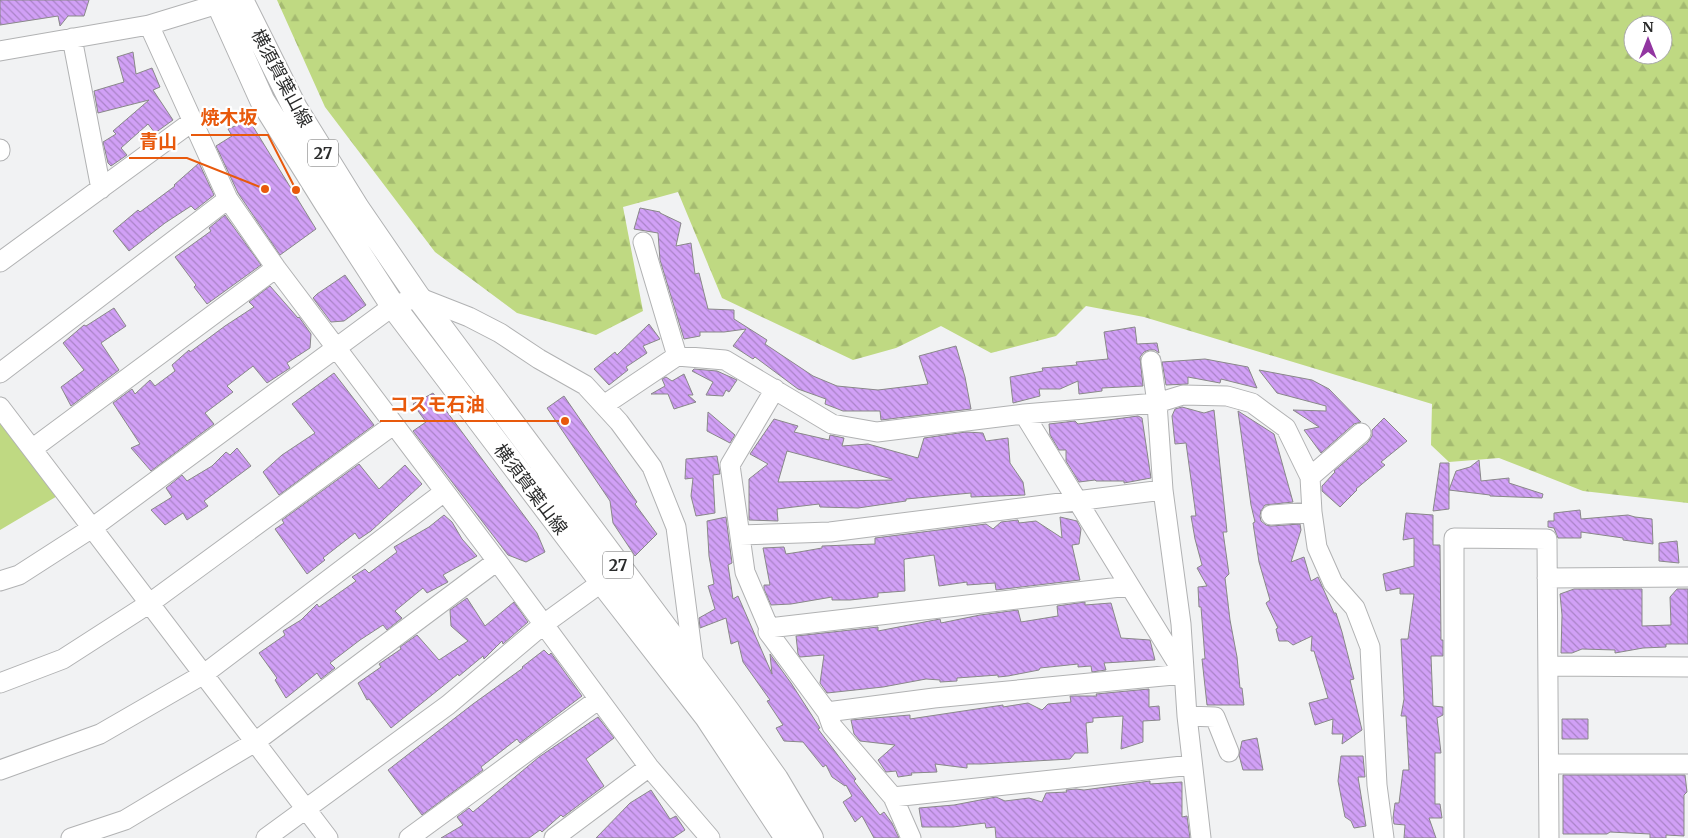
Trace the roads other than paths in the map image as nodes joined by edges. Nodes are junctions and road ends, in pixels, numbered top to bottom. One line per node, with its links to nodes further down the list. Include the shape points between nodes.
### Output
1 (241, 0): 13 (main road, 横須賀葉山線 / 27, via 295,108 357,208)
2 (217, 2): 3 (street); 14 (main road, 横須賀葉山線 / 27, via 262,100)
3 (186, 7): 4 (street)
4 (149, 24): 5 (street); 7 (street)
5 (72, 38): 6 (street); 8 (street)
6 (0, 51)
7 (193, 121): 8 (street); 9 (street)
8 (100, 189): 11 (street)
9 (228, 199): 12 (street); 18 (street)
10 (642, 242): 16 (street)
11 (0, 262)
12 (276, 268): 15 (street); 26 (street)
13 (418, 297): 14 (street); 21 (street, via 500,333 585,385); 44 (main road, 横須賀葉山線 / 27)
14 (393, 306): 15 (street); 39 (main road, 横須賀葉山線 / 27)
15 (336, 348): 24 (street); 33 (street)
16 (677, 356): 19 (street, via 725,360); 21 (street)
17 (1151, 361): 20 (street)
18 (0, 373)
19 (775, 389): 23 (street, via 832,424 877,432); 34 (street, via 730,465)
20 (1157, 403): 23 (street); 27 (street, via 1183,395 1227,396 1252,404 1286,428); 28 (street)
21 (604, 405): 44 (street, via 652,466 676,527)
22 (0, 407): 26 (street)
23 (1024, 414): 30 (street)
24 (393, 425): 29 (street); 41 (street)
25 (1361, 433): 27 (street)
26 (32, 449): 33 (street)
27 (1310, 477): 31 (street)
28 (1163, 490): 30 (street); 48 (street, via 1181,624)
29 (444, 492): 35 (street); 47 (street)
30 (1077, 501): 34 (street, via 830,532); 40 (street)
31 (1312, 512): 32 (street); 72 (street, via 1317,547 1333,583 1355,608 1370,647 1377,784)
32 (1271, 515)
33 (92, 528): 38 (street, via 19,575); 41 (street)
34 (740, 535): 43 (street, via 745,572)
35 (497, 561): 42 (street); 53 (street)
36 (1688, 577): 37 (street)
37 (1547, 578): 45 (street); 73 (street, via 1547,539 1454,538)
38 (0, 581)
39 (602, 582): 42 (street); 68 (main road, 横須賀葉山線 / 27, via 707,717)
40 (1129, 586): 43 (street); 48 (street)
41 (150, 603): 47 (street); 49 (street, via 63,658)
42 (544, 624): 50 (street); 61 (street, via 448,704)
43 (769, 628): 51 (street, via 768,632)
44 (694, 666): 69 (main road, 横須賀葉山線 / 27, via 776,779)
45 (1548, 666): 46 (street); 55 (street)
46 (1688, 667)
47 (204, 674): 53 (street); 59 (street, via 100,734)
48 (1184, 674): 51 (street, via 934,698); 52 (street)
49 (0, 682)
50 (599, 699): 58 (street); 65 (street)
51 (826, 712): 60 (street, via 832,726)
52 (1187, 716): 54 (street, via 1215,717); 57 (street)
53 (255, 742): 61 (street); 62 (street, via 125,820)
54 (1229, 752)
55 (1549, 764): 56 (street); 74 (street)
56 (1688, 764)
57 (1192, 765): 60 (street); 71 (street)
58 (649, 767): 66 (street); 67 (street)
59 (0, 770)
60 (893, 797): 70 (street)
61 (306, 808): 63 (street); 64 (street)
62 (71, 838)
63 (266, 838)
64 (328, 838)
65 (409, 838)
66 (554, 838)
67 (709, 838)
68 (787, 838)
69 (811, 838)
70 (911, 838)
71 (1201, 838)
72 (1384, 838)
73 (1454, 838)
74 (1549, 838)

